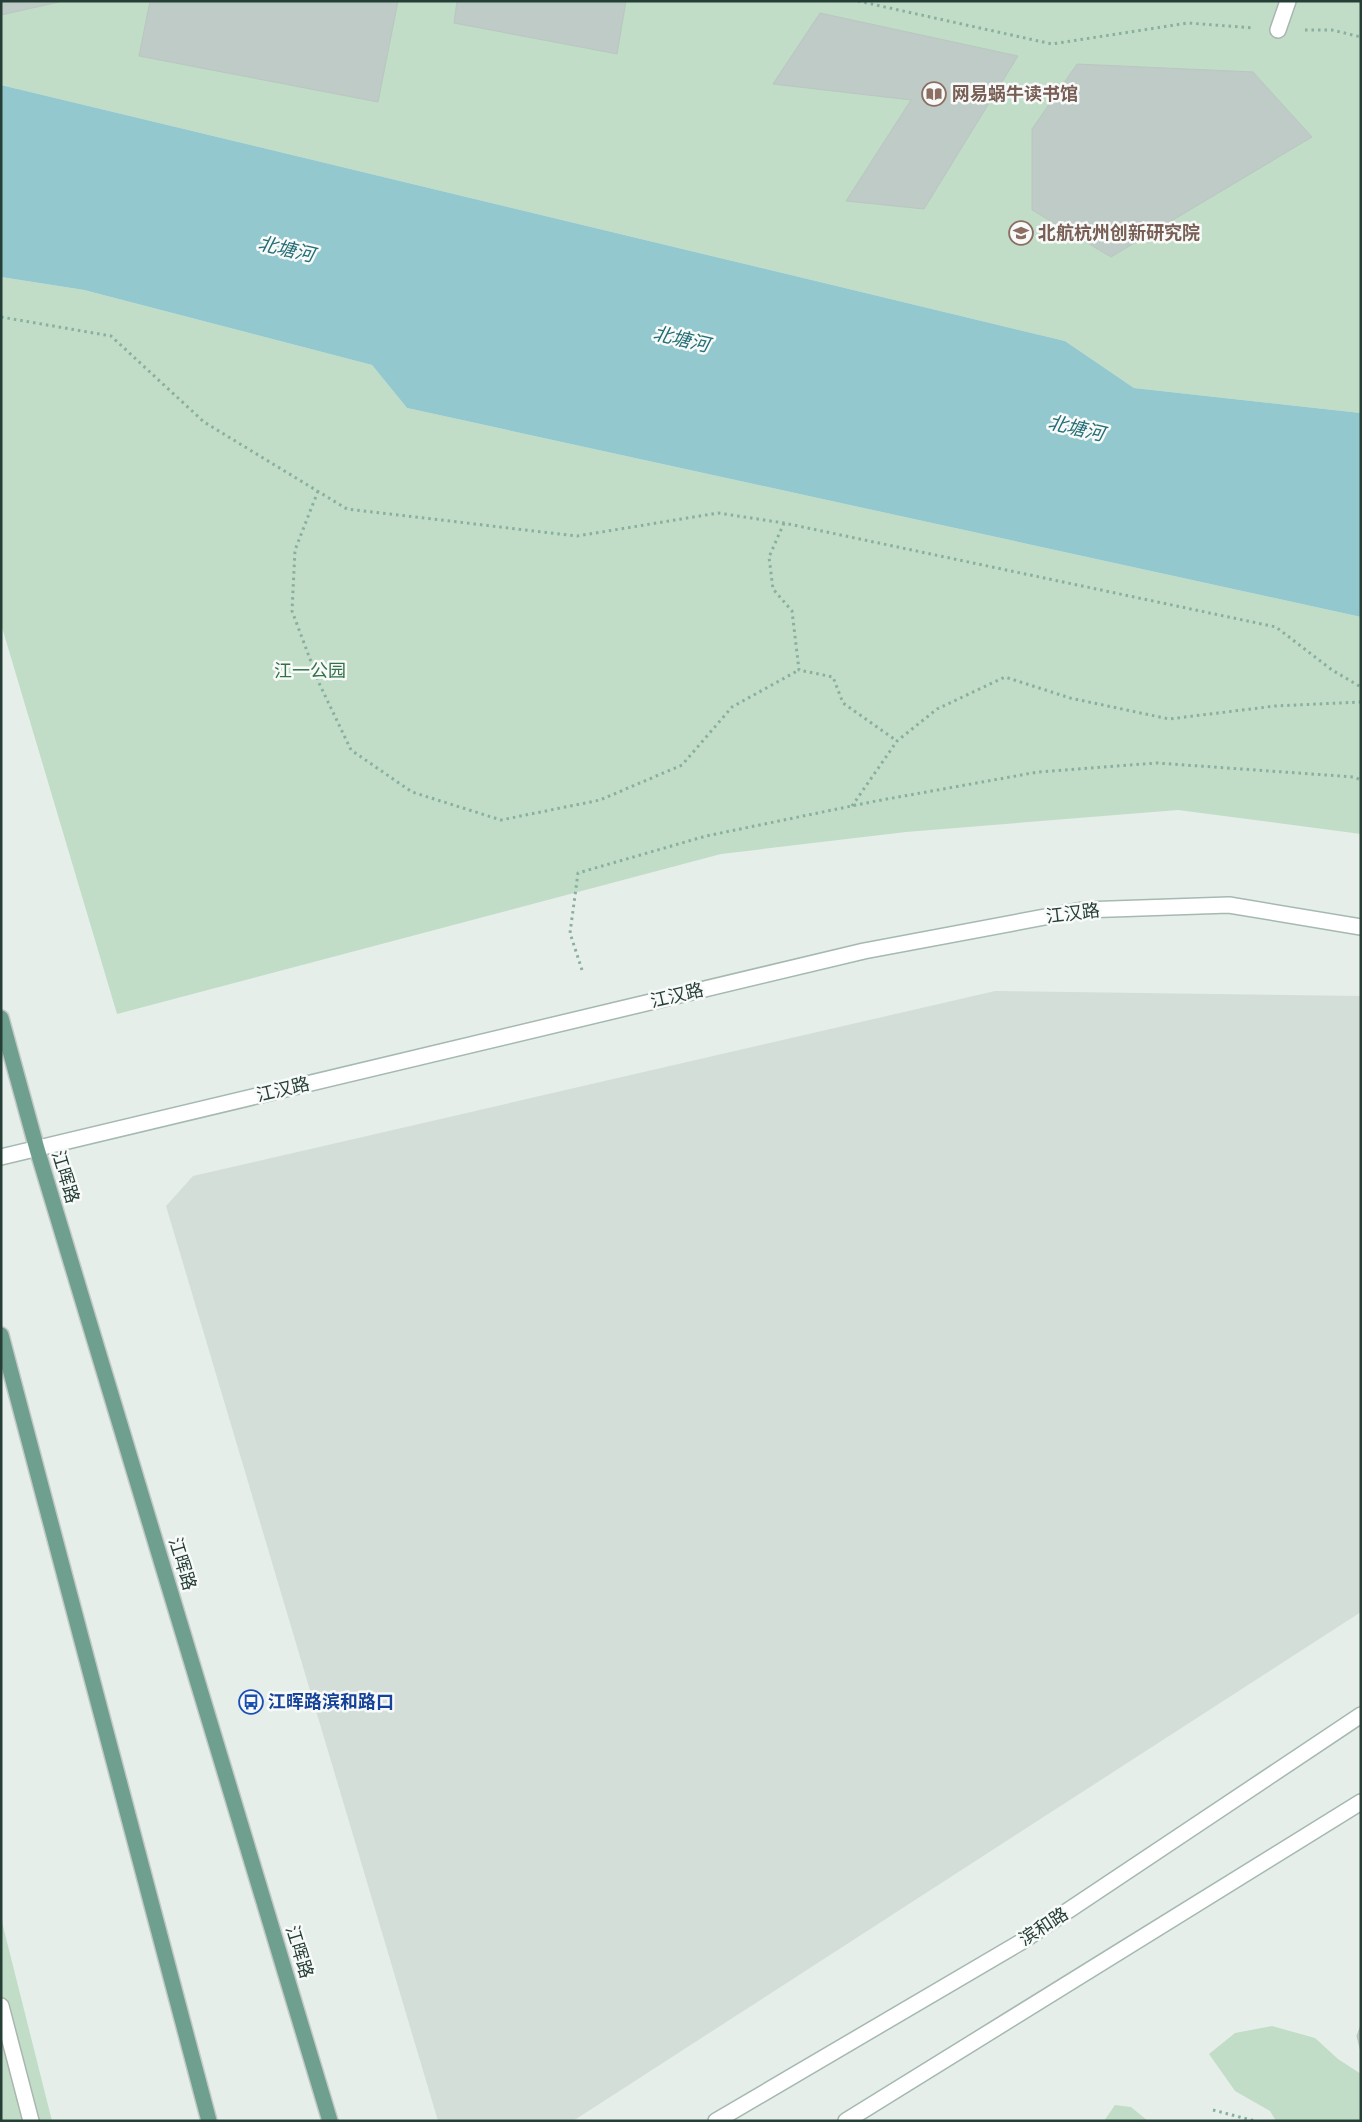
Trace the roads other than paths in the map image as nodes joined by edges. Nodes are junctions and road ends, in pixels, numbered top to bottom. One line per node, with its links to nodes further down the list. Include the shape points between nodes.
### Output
1 (1288, 1): 2 (street)
2 (1278, 30)
3 (1361, 927): 5 (street, 江汉路, via 1229,905 1082,910 864,951)
4 (1, 1018): 5 (main road, 江晖路)
5 (37, 1149): 6 (street, 江汉路); 13 (main road, 江晖路)
6 (1, 1157)
7 (1, 1335): 12 (main road)
8 (1361, 1715): 14 (street, 滨和路, via 1021,1942)
9 (1361, 1802): 15 (street)
10 (1, 2006): 11 (street)
11 (31, 2121)
12 (208, 2121)
13 (330, 2121)
14 (716, 2121)
15 (846, 2121)

